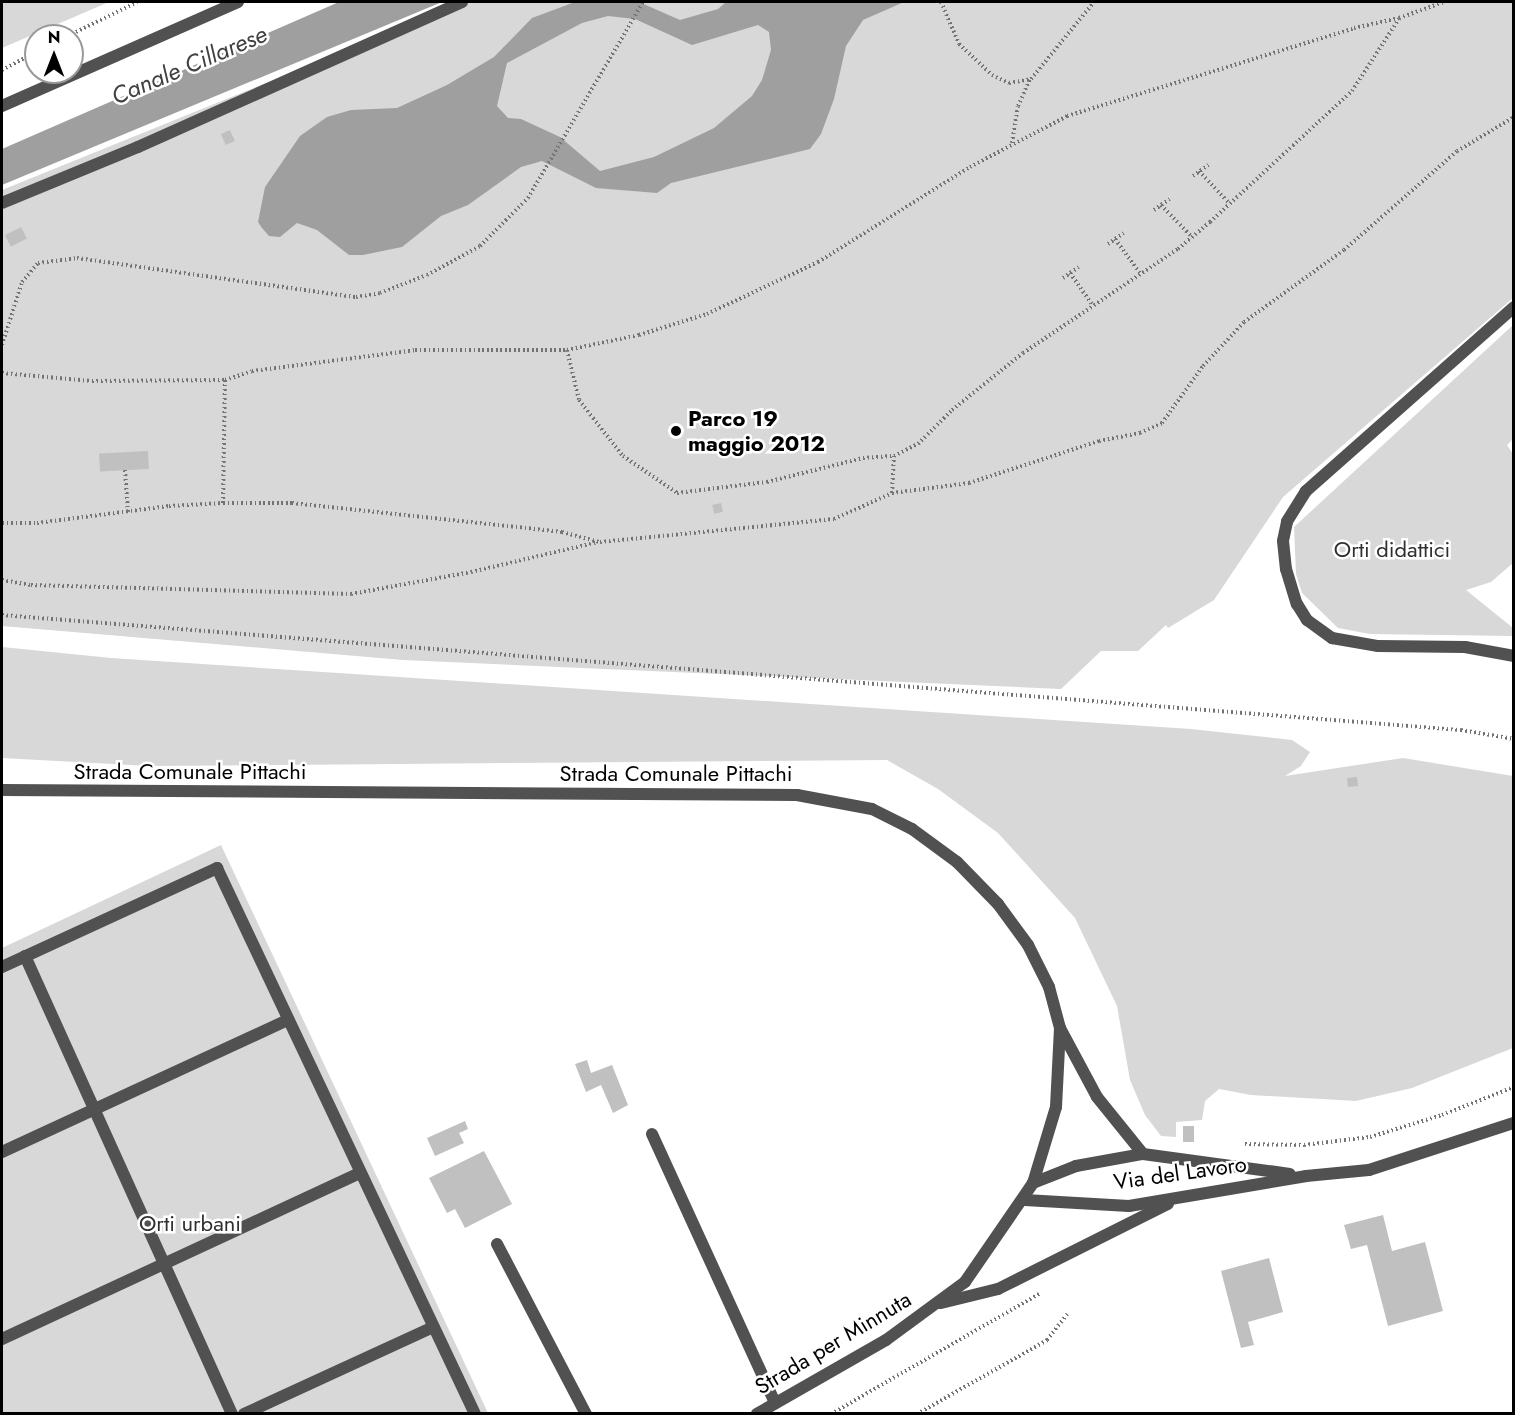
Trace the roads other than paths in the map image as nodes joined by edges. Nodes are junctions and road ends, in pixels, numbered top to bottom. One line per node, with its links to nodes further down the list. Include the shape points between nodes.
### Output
1 (238, 2): 3 (street)
2 (462, 2): 4 (street, via 138,147)
3 (2, 106)
4 (2, 203)
5 (1514, 307): 6 (street, via 1306,491 1287,522 1283,541 1297,604 1307,620 1332,638 1378,646 1465,647)
6 (1514, 656)
7 (2, 790): 11 (street, Strada Comunale Pittachi, via 797,795 872,809 912,829 948,856 998,904 1028,945 1049,987)
8 (25, 956): 9 (street); 10 (street, via 217,868); 12 (street)
9 (2, 967)
10 (288, 1020): 12 (street); 17 (street)
11 (1060, 1028): 16 (street, via 1097,1097); 19 (street, Strada Comunale Pittachi, via 1056,1107)
12 (94, 1109): 15 (street); 23 (street)
13 (1514, 1123): 18 (street, via 1369,1170)
14 (652, 1134): 27 (street)
15 (2, 1152)
16 (1143, 1154): 18 (street); 19 (street, via 1076,1166)
17 (360, 1173): 23 (street); 25 (street)
18 (1306, 1176): 20 (street, Via del Lavoro)
19 (1033, 1183): 21 (street, Strada Comunale Pittachi)
20 (1185, 1196): 21 (street, Via del Lavoro, via 1129,1206); 24 (street, via 998,1289)
21 (1024, 1200): 24 (street, Strada per Minnuta, via 965,1282)
22 (497, 1244): 31 (street)
23 (165, 1264): 26 (street); 28 (street)
24 (934, 1305): 27 (street, Strada per Minnuta, via 886,1340)
25 (433, 1327): 29 (street); 30 (street)
26 (2, 1339)
27 (775, 1403): 32 (street, Strada per Minnuta)
28 (232, 1413)
29 (244, 1413)
30 (475, 1413)
31 (586, 1413)
32 (757, 1413)

